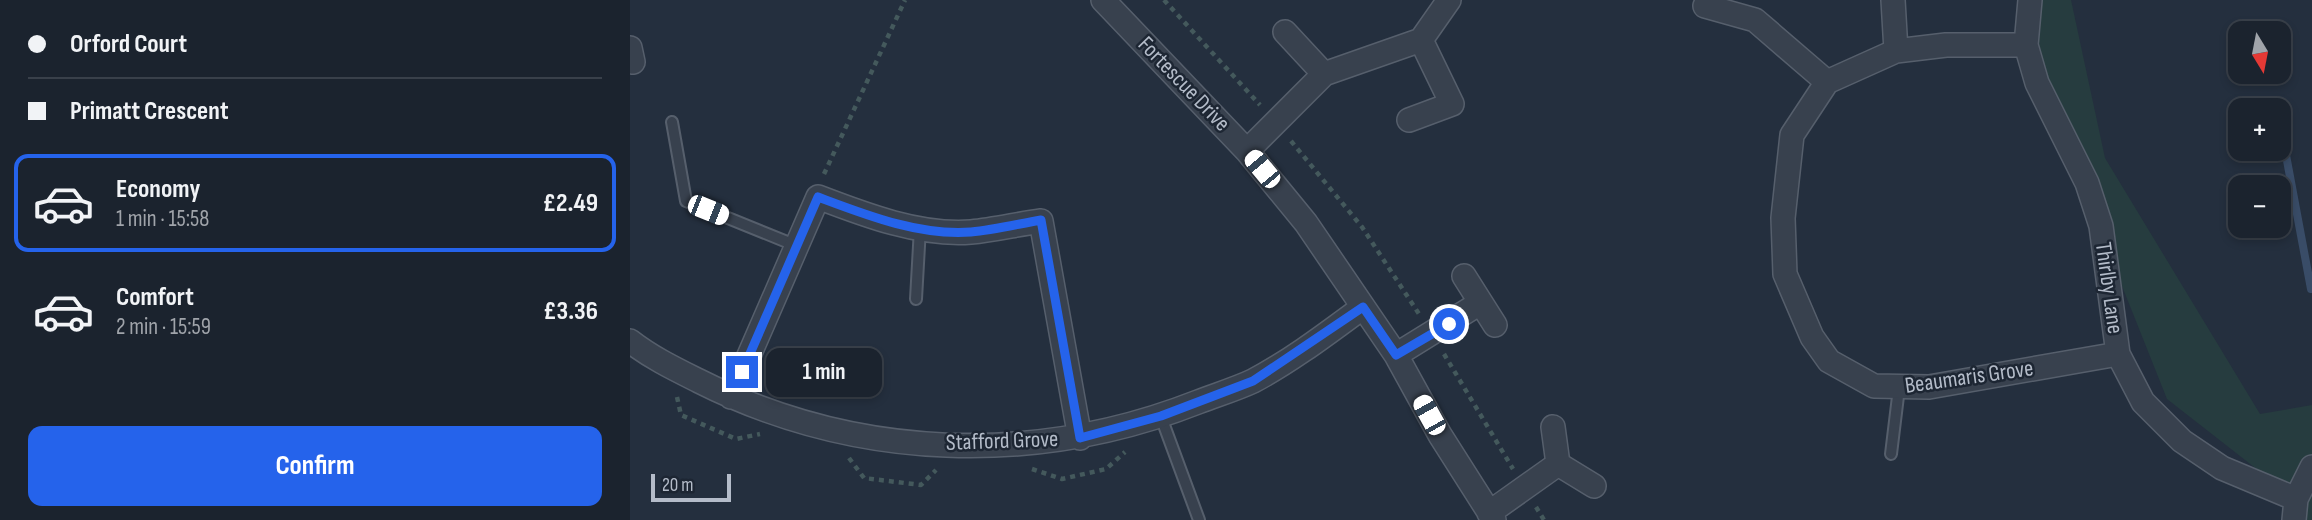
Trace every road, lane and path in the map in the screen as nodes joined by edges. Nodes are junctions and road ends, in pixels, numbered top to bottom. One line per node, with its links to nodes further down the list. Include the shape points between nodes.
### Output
1 (905, 0): 18 (path)
2 (1103, 0): 17 (street, Fortescue Drive)
3 (1164, 0): 16 (path)
4 (1449, 0): 9 (street)
5 (1893, 0): 11 (street)
6 (2030, 0): 10 (street, Thirlby Lane)
7 (1705, 6): 13 (street, via 1755,20)
8 (1285, 32): 12 (street)
9 (1421, 40): 12 (street); 14 (street, via 1452,104)
10 (2026, 45): 11 (street, via 1946,45); 28 (street, Thirlby Lane, via 2037,82 2087,183 2101,226)
11 (1896, 51): 13 (street)
12 (1324, 74): 16 (street)
13 (1828, 82): 30 (street, Beaumaris Grove, via 1792,135 1783,218 1785,274 1812,337 1829,361 1874,386)
14 (1409, 120)
15 (672, 122): 20 (lane, via 686,201)
16 (1276, 123): 17 (street); 26 (path, via 1362,227)
17 (1247, 151): 24 (street, Fortescue Drive, via 1306,223)
18 (818, 197): 19 (street); 20 (street)
19 (920, 228): 22 (lane); 34 (street, via 969,232 1041,220)
20 (797, 246): 31 (street)
21 (1464, 276): 23 (street)
22 (916, 299)
23 (1480, 303): 25 (street); 26 (street)
24 (1363, 307): 29 (street, Fortescue Drive); 32 (street, Stafford Grove, via 1253,381)
25 (1495, 325)
26 (1433, 334): 29 (street); 38 (path)
27 (630, 341): 31 (street, Stafford Grove)
28 (2118, 354): 30 (street, Beaumaris Grove, via 1929,387); 40 (street, Thirlby Lane, via 2143,402 2182,441)
29 (1396, 355): 41 (street, Fortescue Drive)
30 (1899, 388): 35 (lane)
31 (731, 397): 34 (street, Stafford Grove, via 812,425 894,443 985,446)
32 (1161, 416): 34 (street, Stafford Grove); 42 (lane)
33 (1553, 427): 36 (street)
34 (1080, 438)
35 (1891, 454)
36 (1558, 464): 38 (street); 39 (street)
37 (2312, 467): 40 (street)
38 (1524, 486): 41 (street); 43 (path)
39 (1594, 486)
40 (2295, 509)
41 (1491, 517)
42 (1199, 520)
43 (1544, 520)

